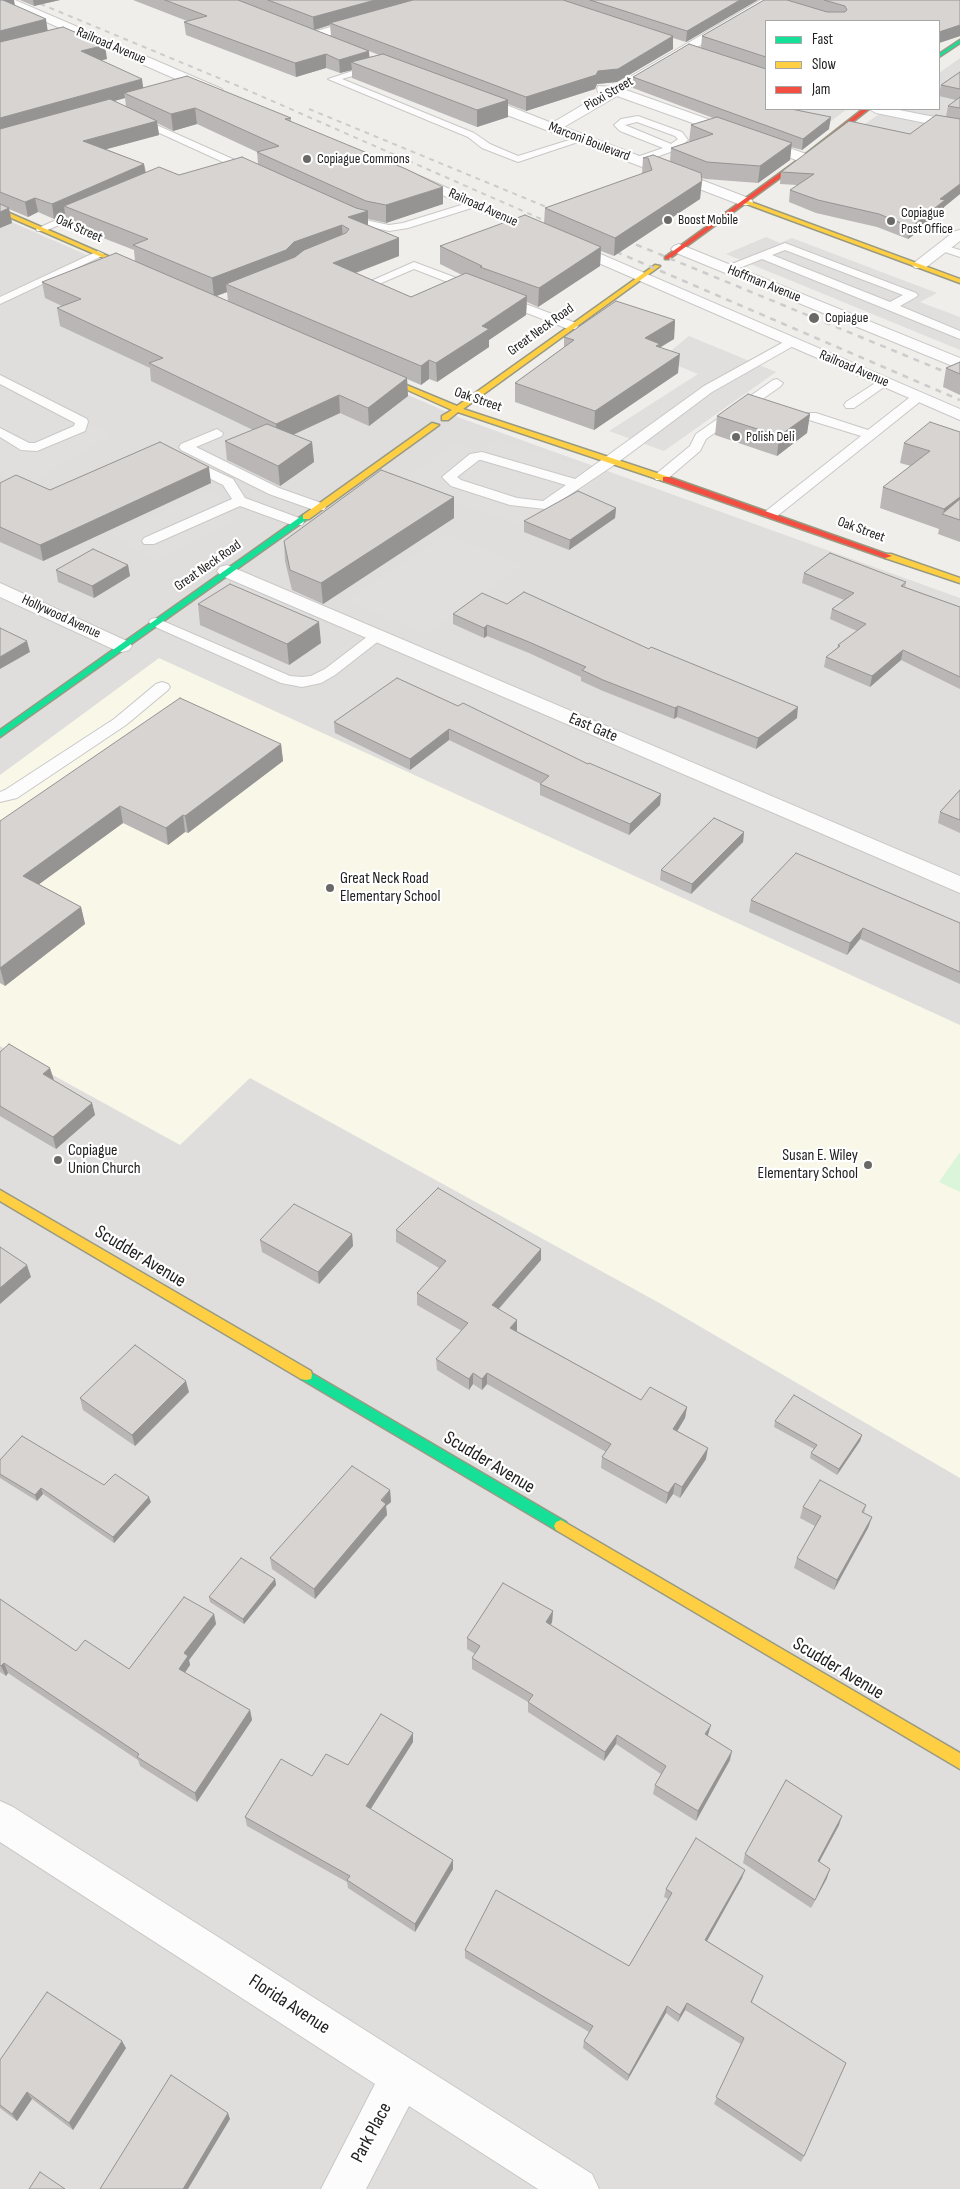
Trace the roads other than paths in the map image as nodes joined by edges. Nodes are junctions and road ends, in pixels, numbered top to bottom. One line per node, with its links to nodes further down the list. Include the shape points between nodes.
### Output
1 (5, 0): 4 (street, Railroad Avenue)
2 (770, 1): 9 (street, Pioxi Street)
3 (376, 18): 7 (street, via 309,34)
4 (77, 31): 5 (street); 14 (street, Railroad Avenue)
5 (60, 35)
6 (960, 41): 11 (main road)
7 (332, 43)
8 (674, 44): 9 (street)
9 (686, 49): 10 (street); 17 (street, Pioxi Street)
10 (700, 53)
11 (940, 53)
12 (368, 57): 13 (street)
13 (386, 64): 25 (lane, via 333,80 471,135 486,146 518,159)
14 (199, 83): 16 (street); 19 (street, Railroad Avenue)
15 (597, 88): 17 (street)
16 (178, 90)
17 (616, 91): 24 (street, Pioxi Street); 27 (street)
18 (460, 92): 24 (street, Marconi Boulevard)
19 (230, 97)
20 (865, 110): 27 (main road)
21 (881, 110): 23 (street)
22 (122, 112): 30 (lane)
23 (960, 126)
24 (553, 128): 25 (street, Marconi Boulevard)
25 (582, 139): 28 (street, Marconi Boulevard)
26 (672, 148): 26 (lane, via 683,140 679,134 638,119 619,124 623,129); 28 (lane)
27 (804, 158): 31 (main road)
28 (638, 160): 31 (street, Marconi Boulevard)
29 (392, 168): 33 (street, Railroad Avenue)
30 (264, 177)
31 (746, 202): 42 (main road); 45 (main road, Marconi Boulevard)
32 (100, 204): 38 (lane)
33 (474, 204): 34 (lane, via 390,228 362,222); 36 (street, Railroad Avenue)
34 (335, 210)
35 (0, 211): 38 (main road, Oak Street)
36 (514, 222): 37 (lane); 49 (street, Railroad Avenue)
37 (497, 227)
38 (41, 229): 41 (main road, Oak Street)
39 (960, 234): 40 (street)
40 (943, 248): 43 (lane); 45 (street)
41 (98, 254): 48 (main road, Oak Street); 54 (lane)
42 (673, 254): 47 (street, Hoffman Avenue)
43 (960, 254)
44 (762, 255): 47 (lane); 55 (lane); 55 (lane, via 785,246 912,295)
45 (920, 265): 51 (main road, Marconi Boulevard)
46 (657, 266): 49 (main road, Great Neck Road)
47 (728, 269): 59 (street, Hoffman Avenue)
48 (151, 277)
49 (640, 277): 56 (main road, Great Neck Road); 58 (street, Railroad Avenue)
50 (455, 280): 52 (lane, via 414,265); 53 (lane); 56 (lane)
51 (960, 281)
52 (361, 288)
53 (436, 288)
54 (0, 301)
55 (890, 306): 57 (lane)
56 (572, 326): 66 (main road, Great Neck Road)
57 (960, 334)
58 (791, 342): 62 (street, Railroad Avenue); 73 (lane, via 708,389)
59 (958, 361)
60 (361, 368): 66 (main road, Oak Street)
61 (0, 379): 69 (lane, via 82,422 80,428 37,447 26,447)
62 (883, 382): 64 (street, Railroad Avenue); 65 (lane)
63 (777, 383): 74 (lane, via 701,437 695,448)
64 (918, 397): 67 (street, Railroad Avenue); 71 (lane)
65 (850, 405)
66 (457, 409): 73 (main road, Oak Street); 77 (main road, Great Neck Road)
67 (960, 415)
68 (811, 416): 71 (lane)
69 (0, 432)
70 (217, 433): 77 (lane, via 186,447 274,492)
71 (870, 435): 78 (lane)
72 (175, 456): 76 (lane, via 228,482)
73 (612, 460): 74 (main road, Oak Street); 75 (lane)
74 (661, 476): 78 (main road, Oak Street)
75 (577, 484): 75 (lane, via 552,502 536,505 515,502 456,483 449,477 475,457 482,456)
76 (240, 501): 79 (lane); 80 (lane)
77 (318, 506): 79 (main road, Great Neck Road)
78 (770, 514): 82 (main road, Oak Street)
79 (296, 522): 81 (main road, Great Neck Road)
80 (149, 541)
81 (227, 571): 84 (main road, Great Neck Road); 85 (street, East Gate)
82 (960, 581)
83 (0, 588): 86 (street, Hollywood Avenue)
84 (156, 622): 85 (lane, via 287,680 302,682 330,672); 86 (main road, Great Neck Road)
85 (377, 636): 90 (street, East Gate)
86 (122, 646): 88 (main road, Great Neck Road)
87 (162, 687): 89 (lane, via 120,722 11,794)
88 (0, 734)
89 (0, 797)
90 (960, 885)
91 (0, 1195): 92 (main road, Scudder Avenue)
92 (960, 1761)
93 (0, 1820): 94 (street, Florida Avenue)
94 (402, 2077): 95 (street, Park Place); 96 (street, Florida Avenue)
95 (343, 2189)
96 (577, 2189)

